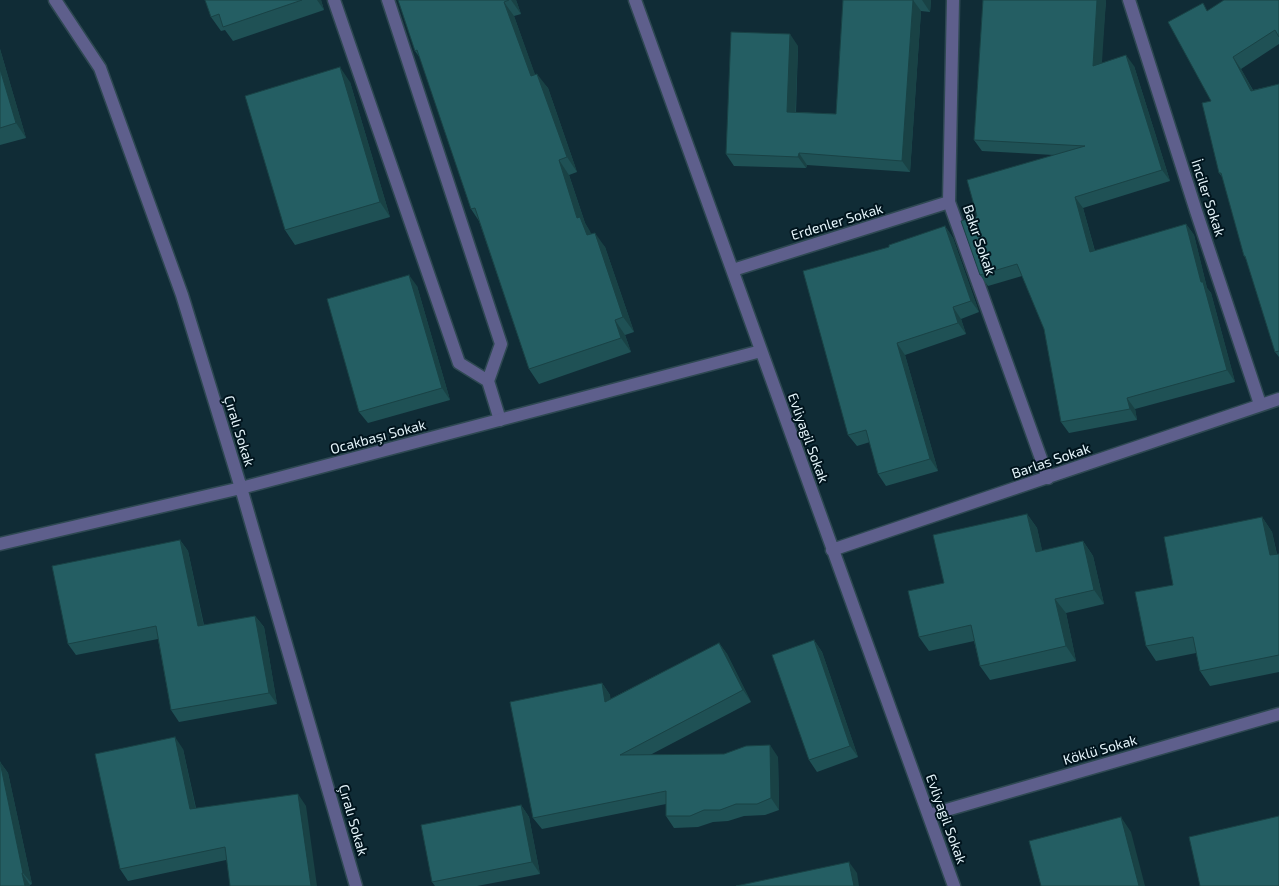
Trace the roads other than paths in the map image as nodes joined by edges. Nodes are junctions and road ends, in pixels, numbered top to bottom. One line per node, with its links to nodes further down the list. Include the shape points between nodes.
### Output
1 (55, 0): 15 (street, Çıralı Sokak, via 100,68 182,295)
2 (334, 0): 10 (street, via 459,363)
3 (388, 0): 10 (street, via 501,344)
4 (953, 0): 7 (street, Bakır Sokak)
5 (639, 1): 8 (street, Evliyagil Sokak)
6 (1131, 1): 12 (street, İnciler Sokak)
7 (949, 202): 8 (street, Erdenler Sokak); 14 (street, Bakır Sokak)
8 (733, 270): 9 (street, Evliyagil Sokak)
9 (761, 351): 13 (street, Ocakbaşı Sokak); 17 (street, Evliyagil Sokak)
10 (488, 381): 13 (street)
11 (1279, 398): 12 (street, Barlas Sokak)
12 (1260, 404): 14 (street, Barlas Sokak)
13 (500, 420): 15 (street, Ocakbaşı Sokak)
14 (1048, 478): 17 (street, Barlas Sokak)
15 (241, 488): 16 (street, Ocakbaşı Sokak); 20 (street, Çıralı Sokak)
16 (0, 544)
17 (832, 550): 19 (street, Evliyagil Sokak)
18 (1279, 714): 19 (street, Köklü Sokak)
19 (929, 815): 21 (street, Evliyagil Sokak)
20 (356, 886)
21 (954, 886)

